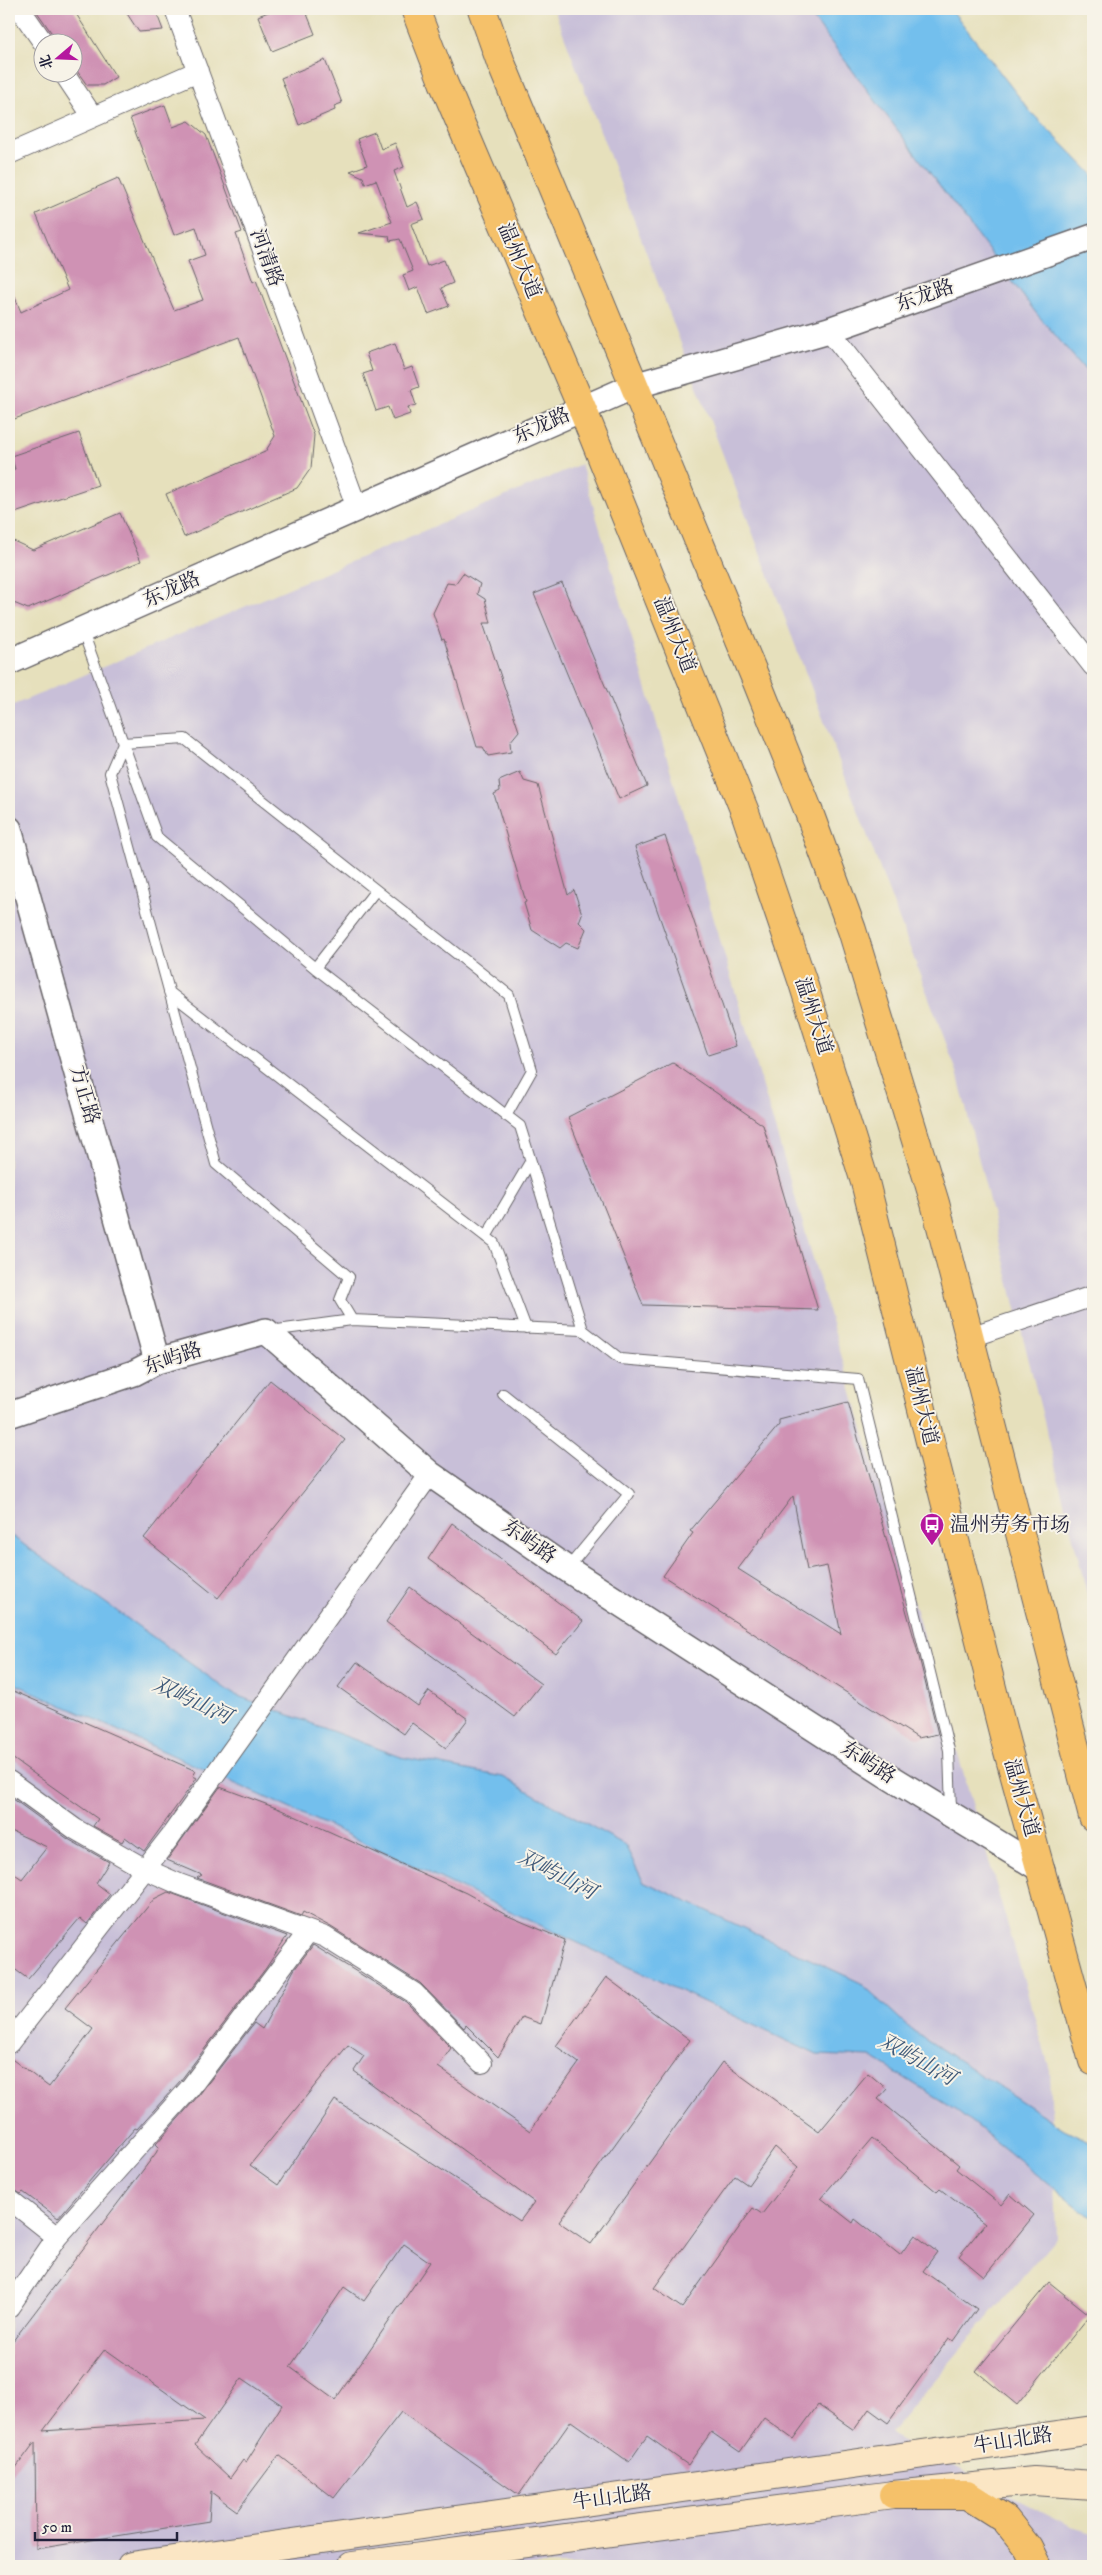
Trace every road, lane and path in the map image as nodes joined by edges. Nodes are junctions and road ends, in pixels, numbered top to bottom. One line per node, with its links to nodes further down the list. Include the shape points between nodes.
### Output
1 (20, 9): 5 (street)
2 (175, 9): 6 (street, 河清路)
3 (415, 9): 13 (main road, 温州大道)
4 (482, 9): 12 (main road, via 501,63)
5 (36, 32)
6 (198, 71): 8 (street); 14 (street, 河清路)
7 (69, 82): 8 (street)
8 (92, 117): 9 (street)
9 (9, 154)
10 (1093, 237): 11 (street, 东龙路)
11 (829, 330): 12 (street, 东龙路); 17 (street)
12 (634, 386): 13 (street, 东龙路); 31 (main road, via 808,807 852,930 935,1204)
13 (582, 408): 14 (street, 东龙路); 41 (main road, 温州大道, via 745,812 806,993 865,1182 1006,1744)
14 (357, 508): 15 (street, 东龙路)
15 (82, 629): 16 (street, 东龙路); 18 (lane)
16 (9, 662)
17 (1093, 666)
18 (123, 743): 20 (lane, via 185,739); 21 (lane, via 157,837); 22 (lane, via 110,773)
19 (9, 829): 32 (street, 方正路)
20 (376, 890): 21 (lane); 23 (lane, via 509,995 532,1070)
21 (315, 968): 23 (lane)
22 (170, 992): 25 (lane); 27 (lane, via 216,1164 349,1277 340,1300)
23 (506, 1116): 24 (lane, via 520,1126)
24 (530, 1162): 25 (lane); 29 (lane)
25 (486, 1237): 28 (lane, via 494,1243)
26 (1093, 1296): 31 (street)
27 (352, 1320): 28 (lane); 30 (lane)
28 (526, 1328): 29 (lane)
29 (583, 1330): 38 (lane, via 620,1359 858,1379 949,1750)
30 (266, 1331): 32 (street, 东屿路); 35 (street, 东屿路)
31 (970, 1337): 39 (main road)
32 (158, 1361): 34 (street, 东屿路, via 134,1373)
33 (503, 1394): 36 (lane, via 629,1494)
34 (9, 1414)
35 (430, 1474): 36 (street, 东屿路); 40 (street)
36 (567, 1569): 38 (street, 东屿路)
37 (9, 1781): 40 (street, via 75,1829)
38 (951, 1814): 41 (street, 东屿路)
39 (1093, 1817)
40 (145, 1869): 42 (street); 43 (street)
41 (1042, 1870): 44 (main road, 温州大道)
42 (308, 1932): 45 (street, via 325,1937 414,1993); 47 (street, via 190,2088)
43 (9, 2043)
44 (1093, 2061)
45 (482, 2063)
46 (9, 2199): 47 (street)
47 (57, 2237): 48 (street)
48 (9, 2307)
49 (1093, 2430): 52 (main road, 牛山北路)
50 (1093, 2486): 51 (main road, 牛山北路, via 1034,2481)
51 (892, 2495): 53 (main road, 牛山北路); 54 (main road, via 967,2495 1005,2519 1028,2548)
52 (131, 2566)
53 (352, 2566)
54 (1037, 2566)

